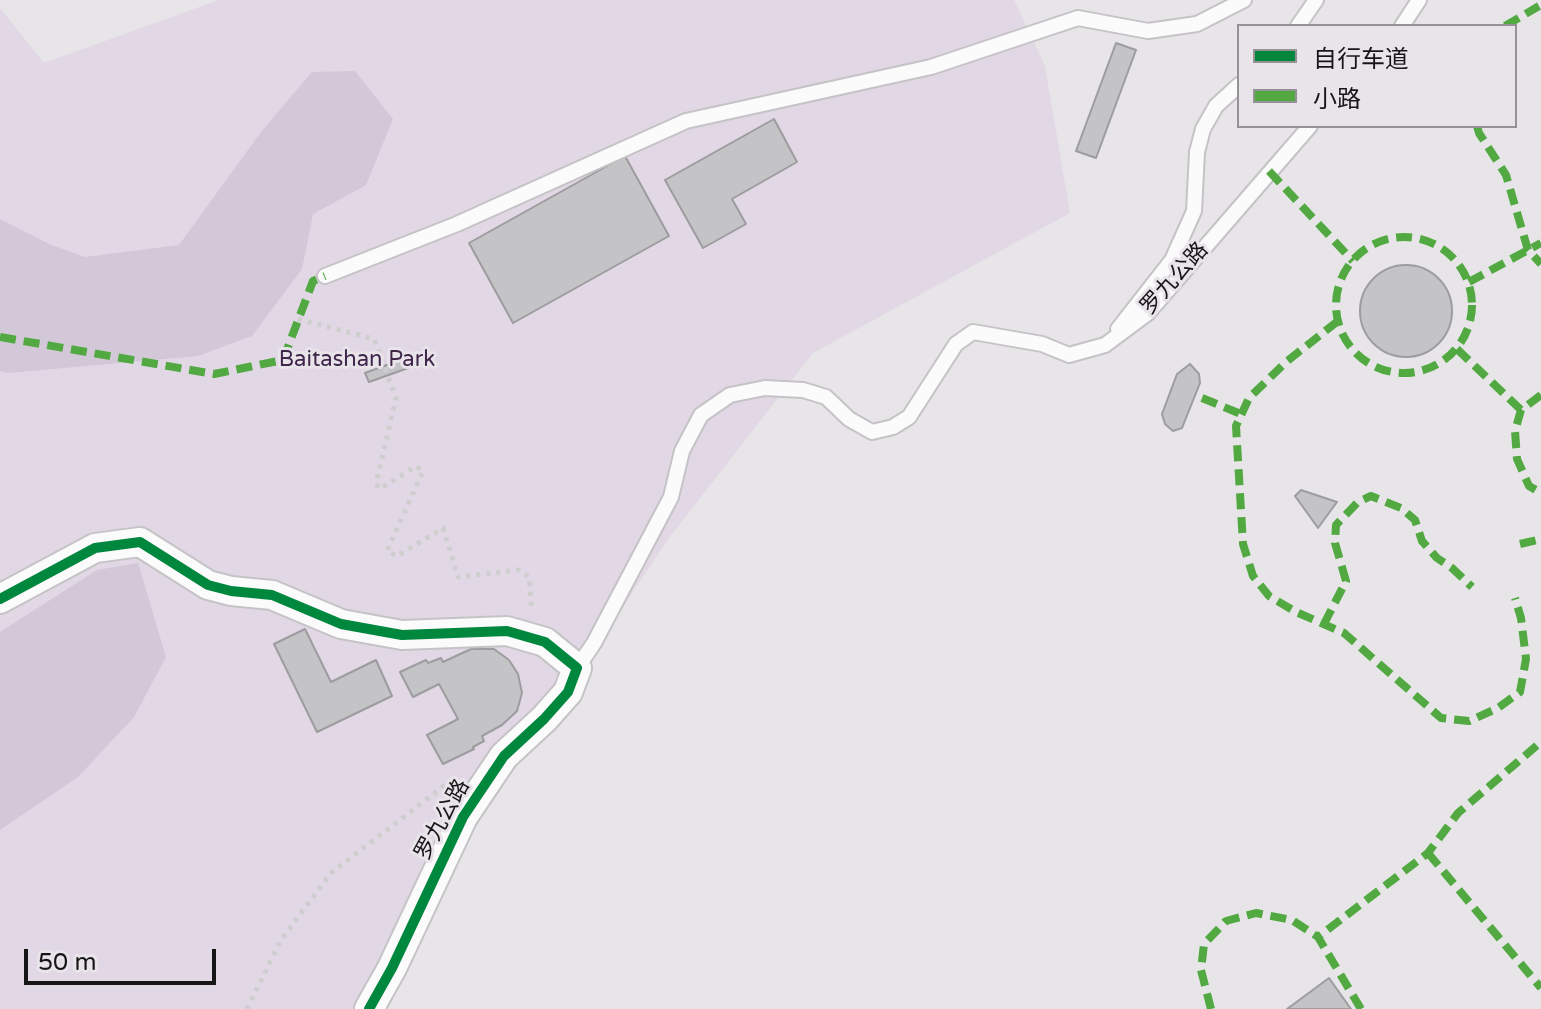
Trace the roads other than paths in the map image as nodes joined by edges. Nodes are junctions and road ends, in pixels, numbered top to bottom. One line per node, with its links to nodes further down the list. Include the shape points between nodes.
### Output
1 (1244, 0): 8 (lane, via 1197,24 1148,31 1078,18 931,67 686,121 457,224)
2 (1316, 0): 4 (lane)
3 (1419, 0): 5 (lane)
4 (1299, 24)
5 (1403, 24)
6 (1237, 87): 9 (lane, via 1216,106 1203,129 1194,211 1172,260)
7 (1308, 128): 9 (lane, 罗九公路, via 1148,313)
8 (325, 276)
9 (1105, 345): 11 (lane, 罗九公路, via 1069,355 1042,344 973,332 956,344 909,417 872,432 826,397 803,390 765,388 730,395 701,415 682,451 671,497)
10 (0, 599): 11 (street, via 95,548 140,542 208,585 272,595 341,624 402,635 507,631 545,642)
11 (577, 668): 12 (street, 罗九公路, via 568,692 504,756 463,817)
12 (369, 1009)

